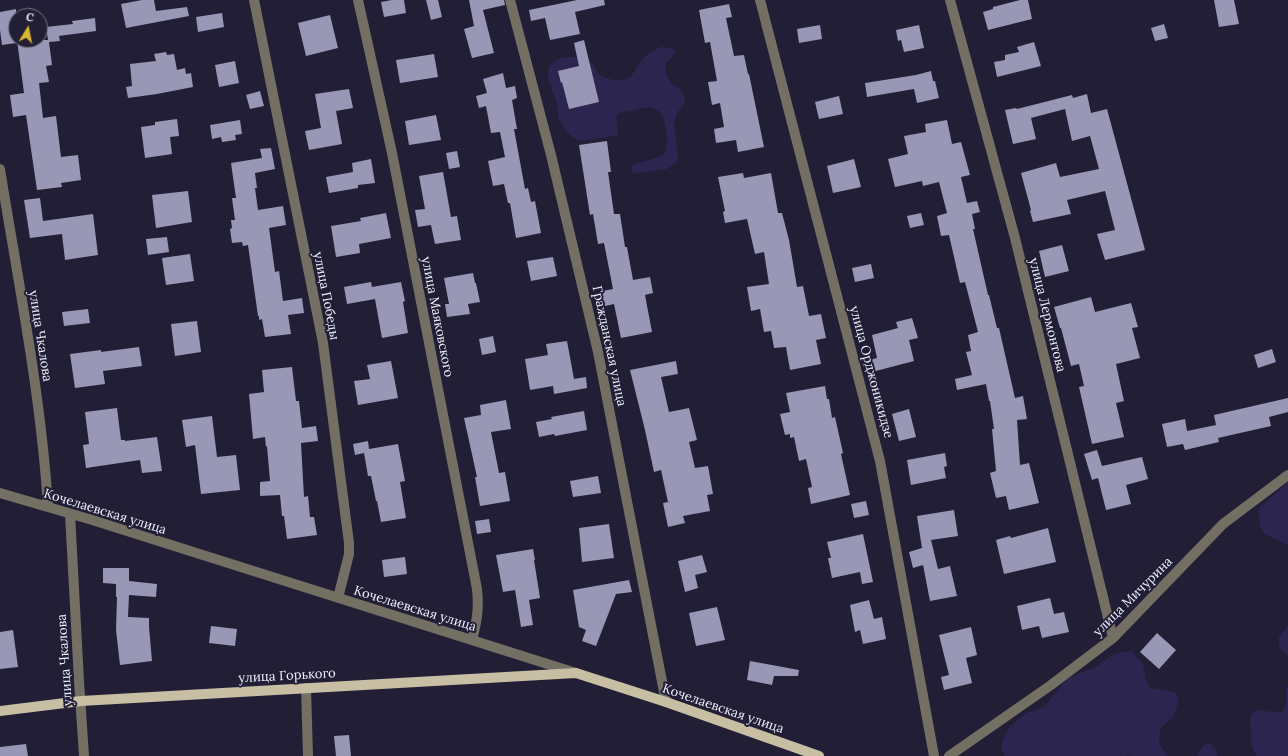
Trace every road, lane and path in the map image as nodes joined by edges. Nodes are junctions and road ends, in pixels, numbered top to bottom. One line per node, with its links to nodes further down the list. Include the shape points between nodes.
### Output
1 (254, 0): 11 (street, улица Победы, via 324,351 349,543 349,554)
2 (358, 0): 13 (street, улица Маяковского, via 392,153 477,589 478,618)
3 (510, 0): 17 (street, Гражданская улица, via 553,163 598,352)
4 (760, 0): 22 (street, улица Орджоникидзе, via 880,461)
5 (950, 0): 12 (street, улица Лермонтова, via 1015,238)
6 (0, 169): 9 (street, улица Чкалова, via 36,393)
7 (1288, 475): 12 (street, улица Мичурина, via 1223,524)
8 (0, 493): 9 (street, Кочелаевская улица)
9 (48, 507): 10 (street, Кочелаевская улица)
10 (70, 514): 11 (street, Кочелаевская улица); 16 (street, улица Чкалова)
11 (338, 598): 13 (street, Кочелаевская улица)
12 (1113, 638): 23 (street, улица Мичурина)
13 (472, 640): 14 (street, Кочелаевская улица)
14 (576, 673): 15 (main road, улица Горького); 17 (main road, Кочелаевская улица)
15 (306, 688): 16 (main road, улица Горького); 20 (street)
16 (81, 701): 18 (main road, улица Горького); 19 (street, улица Чкалова)
17 (666, 702): 21 (main road, Кочелаевская улица)
18 (0, 711)
19 (84, 756)
20 (308, 756)
21 (819, 756)
22 (934, 756)
23 (949, 756)

